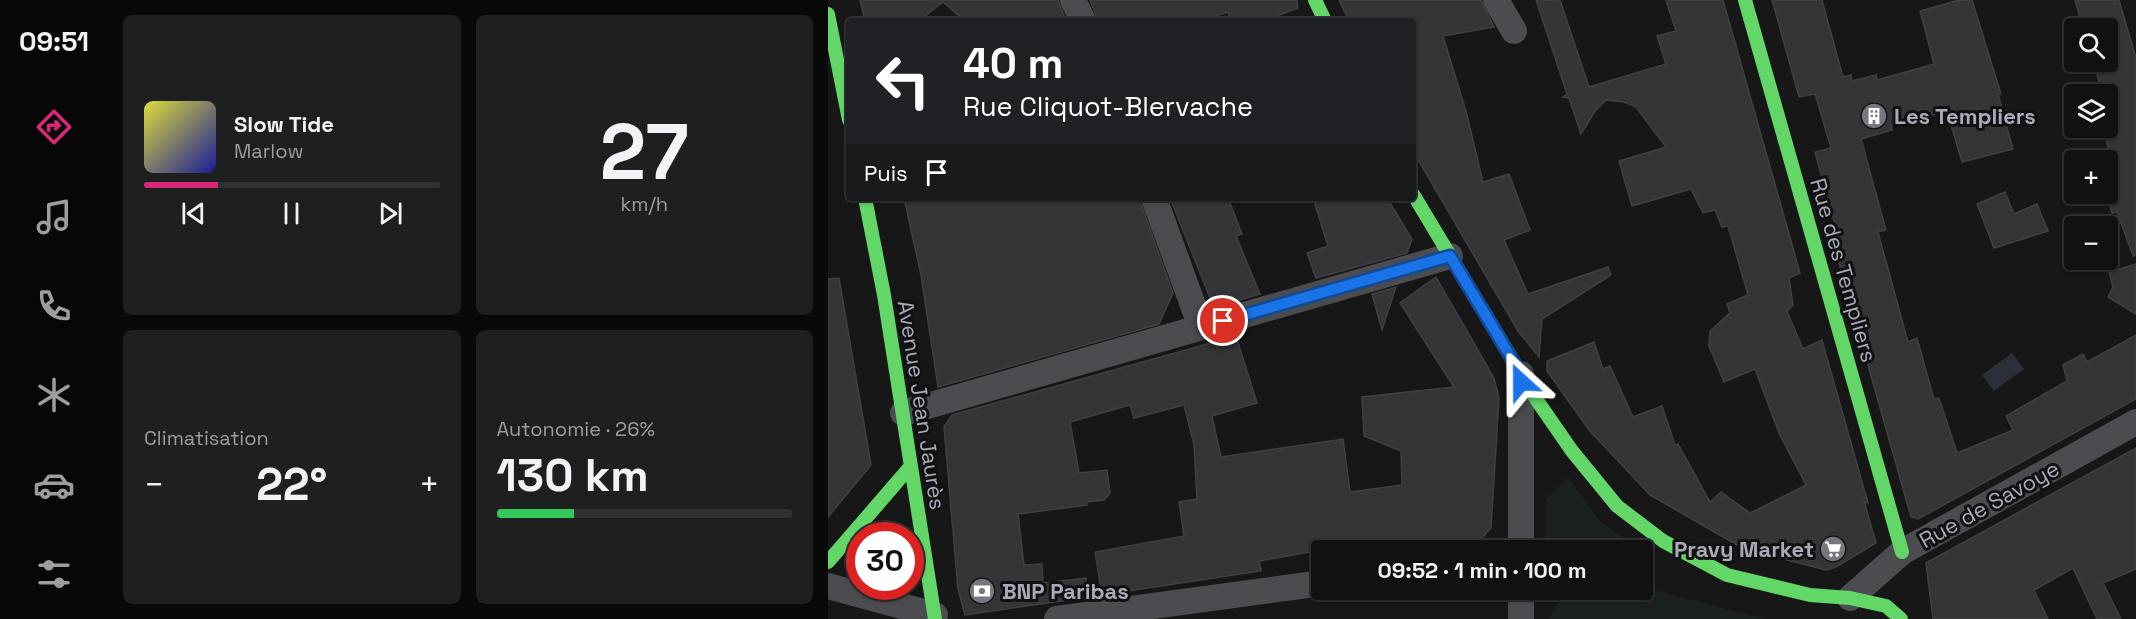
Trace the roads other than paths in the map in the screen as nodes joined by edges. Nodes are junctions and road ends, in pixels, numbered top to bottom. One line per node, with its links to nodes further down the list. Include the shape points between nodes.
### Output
1 (1073, 0): 6 (street)
2 (1315, 0): 7 (street)
3 (1496, 0): 8 (street)
4 (1745, 0): 20 (street, Rue des Templiers)
5 (828, 14): 9 (street)
6 (1082, 18)
7 (1324, 18)
8 (1514, 31)
9 (846, 105)
10 (1416, 199): 13 (street)
11 (866, 201): 16 (street, Avenue Jean Jaurès)
12 (1155, 201): 14 (street)
13 (1450, 256): 14 (street); 15 (street)
14 (1201, 327): 16 (street)
15 (1521, 374): 19 (street); 24 (street, via 1572,451 1617,506 1663,541 1727,575 1810,595)
16 (903, 413): 18 (street, Avenue Jean Jaurès)
17 (2136, 422): 20 (street, Rue de Savoye)
18 (910, 467): 21 (street); 26 (street, Avenue Jean Jaurès)
19 (1521, 540)
20 (1902, 552): 24 (street, Rue de Savoye)
21 (828, 562)
22 (1311, 584): 27 (street)
23 (828, 586): 26 (street)
24 (1850, 598): 29 (street, via 1886,606)
25 (1521, 600): 28 (street)
26 (935, 617)
27 (1057, 619)
28 (1521, 619)
29 (1901, 619)

